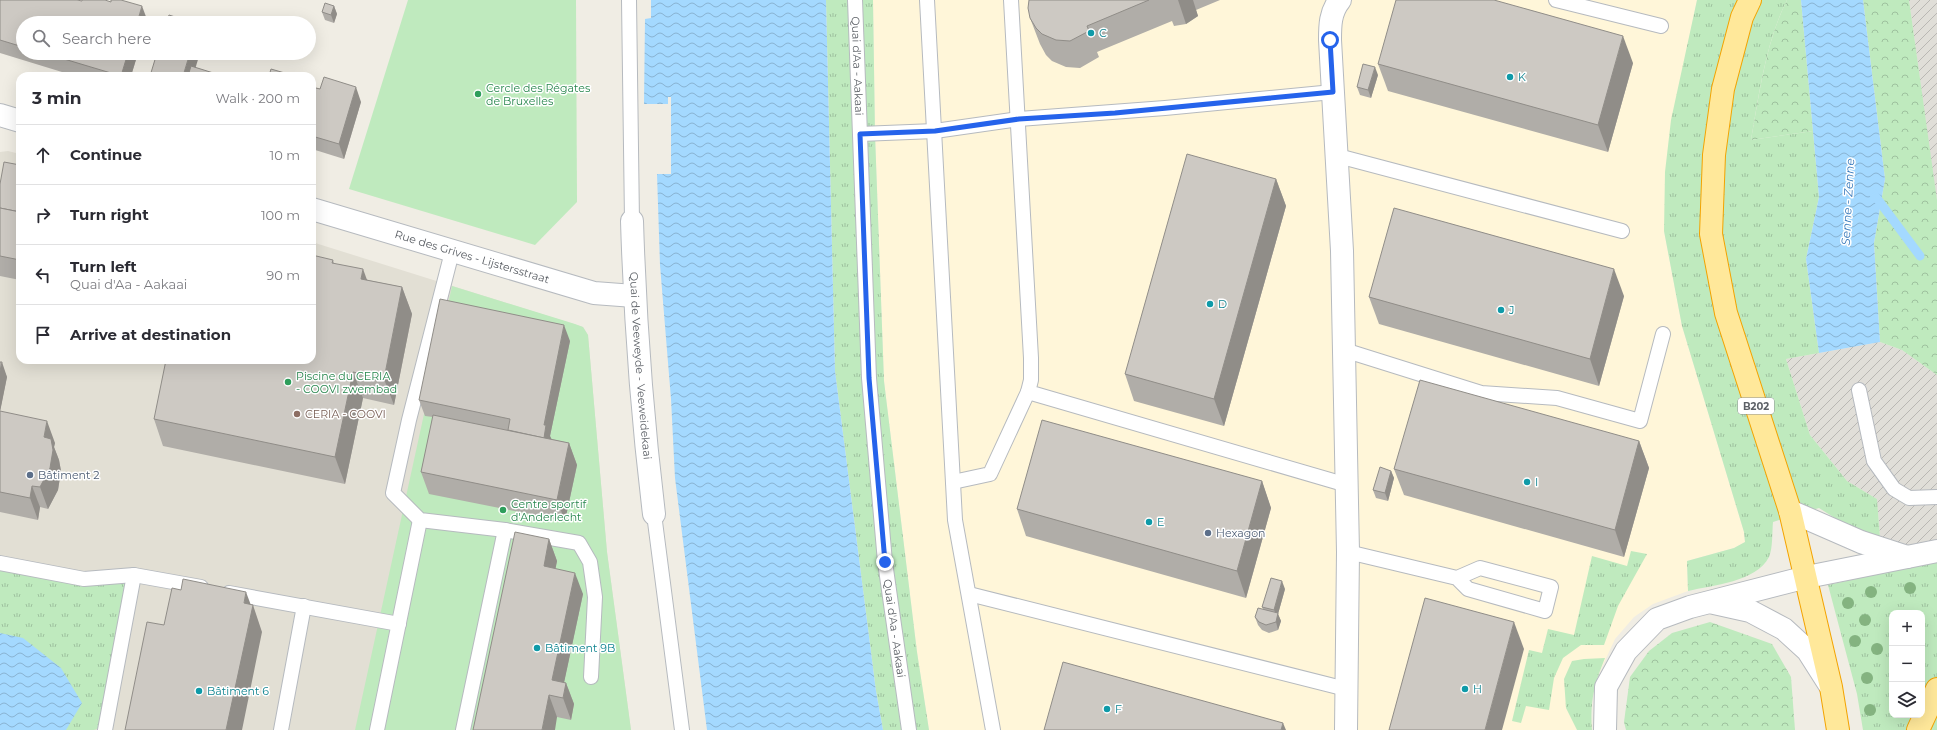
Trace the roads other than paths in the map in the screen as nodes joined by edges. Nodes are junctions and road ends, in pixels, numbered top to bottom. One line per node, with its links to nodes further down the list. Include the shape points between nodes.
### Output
1 (629, 0): 17 (lane, Quai de Veeweyde - Veeweidekaai)
2 (855, 0): 14 (lane, Quai d'Aa - Aakaai)
3 (927, 0): 13 (lane)
4 (1011, 0): 11 (lane)
5 (1340, 0): 9 (street, via 1330,22)
6 (1556, 0): 8 (lane)
7 (1750, 0): 28 (highway, B202, via 1742,17 1723,89 1714,155 1711,234 1726,313)
8 (1661, 26)
9 (1333, 92): 11 (lane); 15 (street)
10 (0, 116): 12 (street)
11 (1019, 119): 13 (lane); 24 (lane, via 1031,358)
12 (16, 120)
13 (935, 131): 14 (lane); 25 (lane)
14 (860, 134): 52 (lane, Quai d'Aa - Aakaai, via 869,378 876,469 885,562)
15 (1338, 156): 18 (lane); 22 (street)
16 (316, 210): 19 (street, Rue des Grives - Lijstersstraat)
17 (632, 221): 20 (street, Quai de Veeweyde - Veeweidekaai)
18 (1622, 231)
19 (452, 252): 20 (street, Rue des Grives - Lijstersstraat, via 594,293); 30 (lane, via 393,493)
20 (634, 296): 29 (street, Quai de Veeweyde - Veeweidekaai, via 647,460)
21 (1662, 334): 22 (lane, via 1640,421 1557,398 1481,393)
22 (1344, 350): 26 (street)
23 (1859, 390): 27 (lane, via 1874,461 1894,489 1909,498)
24 (1028, 392): 25 (lane, via 990,474); 26 (lane)
25 (953, 482): 39 (lane, via 955,520)
26 (1347, 485): 33 (street)
27 (1937, 498)
28 (1790, 511): 34 (street, via 1861,542); 37 (highway, B202)
29 (654, 514): 51 (lane, Quai de Veeweyde - Veeweidekaai)
30 (420, 520): 31 (lane); 42 (lane)
31 (505, 530): 43 (lane, via 579,543 590,562 594,597); 50 (lane)
32 (1937, 551): 34 (street)
33 (1348, 552): 38 (lane); 45 (street)
34 (1910, 558): 37 (street)
35 (0, 562): 36 (lane, via 84,579)
36 (134, 575): 41 (lane); 47 (lane)
37 (1807, 577): 40 (street); 44 (highway, B202)
38 (1457, 578): 38 (lane, via 1468,589 1545,611 1552,587 1480,568)
39 (968, 594): 45 (lane); 53 (lane)
40 (1711, 602): 44 (street, via 1750,611 1784,629 1808,651); 55 (street, via 1657,619 1626,651 1606,687)
41 (304, 606): 42 (lane); 48 (lane)
42 (398, 624): 49 (lane)
43 (591, 677)
44 (1831, 687): 56 (highway, B202)
45 (1346, 689): 54 (street)
46 (1937, 689): 57 (highway)
47 (105, 730)
48 (281, 730)
49 (377, 730)
50 (463, 730)
51 (682, 730)
52 (909, 730)
53 (993, 730)
54 (1346, 730)
55 (1605, 730)
56 (1838, 730)
57 (1918, 730)

